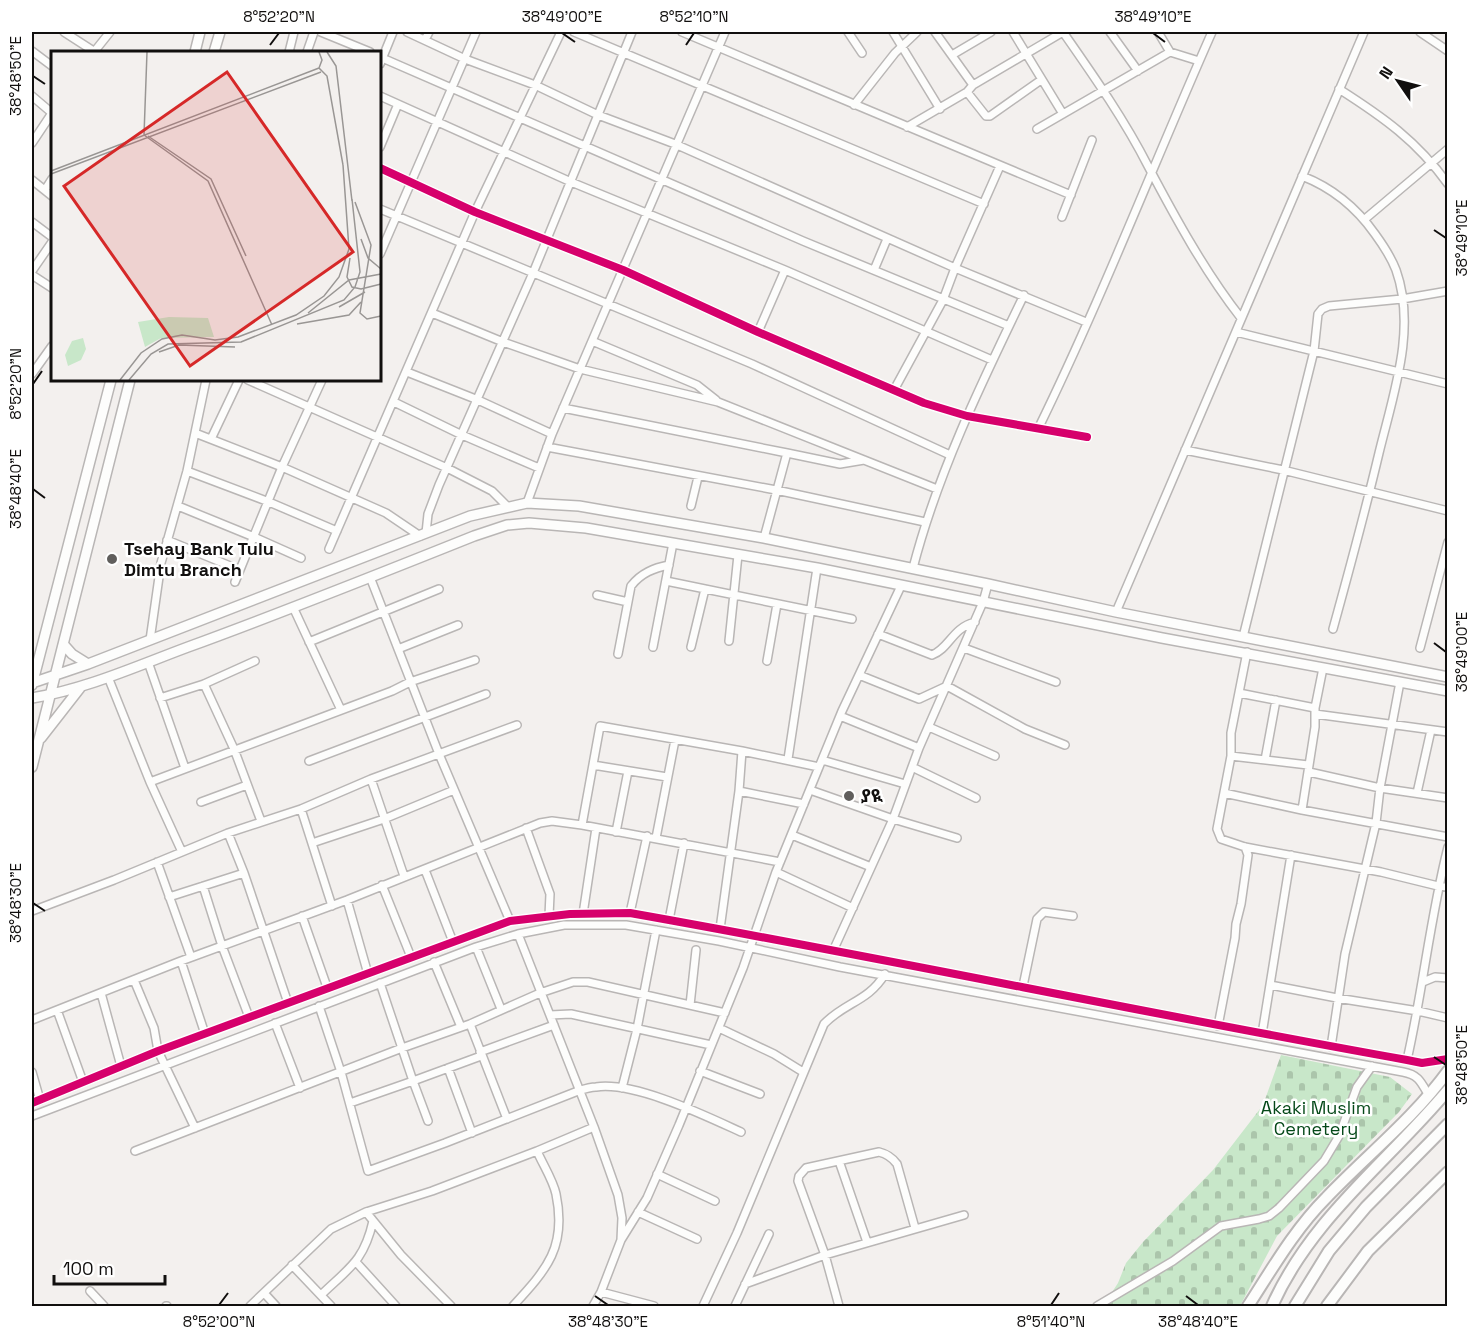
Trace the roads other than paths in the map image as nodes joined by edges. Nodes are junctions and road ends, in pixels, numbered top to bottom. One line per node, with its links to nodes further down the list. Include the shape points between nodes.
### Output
1 (64, 32): 32 (street)
2 (110, 32): 33 (street)
3 (200, 32): 34 (main road)
4 (220, 32): 35 (main road)
5 (294, 32): 36 (street)
6 (314, 32): 37 (street)
7 (321, 32): 38 (street)
8 (393, 32): 45 (street)
9 (407, 32): 28 (street)
10 (429, 32): 28 (street)
11 (476, 32): 47 (street)
12 (561, 32): 53 (street)
13 (574, 32): 40 (street)
14 (632, 32): 40 (street)
15 (682, 32): 29 (street)
16 (725, 32): 29 (street)
17 (848, 32): 42 (street)
18 (893, 32): 30 (street)
19 (917, 32): 30 (street)
20 (936, 32): 44 (street)
21 (991, 32): 44 (street)
22 (1013, 32): 43 (street)
23 (1110, 32): 50 (street)
24 (1158, 32): 41 (street)
25 (1212, 32): 48 (street)
26 (1364, 32): 56 (street)
27 (1420, 32): 39 (street)
28 (425, 40): 47 (street)
29 (718, 45): 52 (street); 62 (street)
30 (902, 46): 62 (street); 63 (street)
31 (32, 51): 49 (street)
32 (92, 51)
33 (95, 51)
34 (195, 51)
35 (214, 51)
36 (289, 51)
37 (307, 51)
38 (368, 51)
39 (1448, 51)
40 (624, 52): 52 (street); 67 (street)
41 (1170, 52): 48 (street); 50 (street)
42 (862, 53)
43 (1026, 54): 51 (street); 54 (street); 58 (street, via 1063,32)
44 (952, 55): 54 (street)
45 (381, 57)
46 (381, 59): 55 (street)
47 (465, 59): 53 (street); 55 (street)
48 (1200, 61): 82 (street)
49 (51, 65)
50 (1138, 71): 58 (street)
51 (1041, 80): 57 (street, via 990,116); 66 (street)
52 (701, 84): 74 (street); 93 (street)
53 (535, 85): 67 (street); 68 (street)
54 (973, 85): 57 (street)
55 (452, 88): 68 (street); 69 (street)
56 (1339, 89): 79 (street, via 1385,119); 83 (street)
57 (967, 92): 63 (street)
58 (1104, 92): 66 (street); 82 (street)
59 (32, 96): 64 (street)
60 (381, 96): 61 (street)
61 (398, 104): 69 (street); 75 (street)
62 (854, 105): 70 (street)
63 (940, 109): 70 (street)
64 (51, 112)
65 (51, 114): 73 (street)
66 (1062, 114): 71 (street)
67 (598, 115): 74 (street); 76 (street)
68 (519, 118): 76 (street); 78 (street)
69 (438, 121): 78 (street); 87 (street)
70 (907, 127): 80 (street)
71 (1037, 129)
72 (1092, 140): 92 (street)
73 (32, 143)
74 (675, 144): 84 (street); 103 (street)
75 (381, 145)
76 (585, 146): 84 (street); 88 (street)
77 (1448, 149): 79 (street)
78 (503, 152): 88 (street); 95 (street)
79 (1431, 162): 89 (street); 99 (street)
80 (999, 166): 92 (street); 93 (street)
81 (381, 168): 87 (street)
82 (1153, 175): 120 (street, via 1200,258); 121 (street)
83 (1302, 176): 99 (street, via 1335,192); 120 (street)
84 (662, 179): 96 (street); 110 (street)
85 (32, 180): 90 (street)
86 (51, 181): 90 (street)
87 (412, 182): 95 (street); 97 (street)
88 (571, 182): 96 (street); 102 (street)
89 (1448, 184)
90 (45, 190): 91 (street)
91 (51, 195)
92 (1071, 195): 98 (street)
93 (984, 204): 107 (street)
94 (381, 209): 97 (street)
95 (475, 212): 102 (street); 105 (street)
96 (645, 214): 108 (street); 109 (street)
97 (398, 216): 105 (street); 106 (street)
98 (1062, 217)
99 (1365, 219): 116 (street, via 1389,255)
100 (32, 222): 101 (street)
101 (51, 236)
102 (546, 239): 108 (street); 112 (street)
103 (887, 239): 107 (street); 110 (street)
104 (51, 244): 111 (street)
105 (462, 244): 112 (street); 119 (street)
106 (381, 251)
107 (955, 268): 115 (street); 117 (street)
108 (623, 270): 118 (street); 124 (street)
109 (785, 270): 123 (street); 124 (street)
110 (874, 270): 117 (street)
111 (32, 273): 113 (street)
112 (533, 273): 118 (street); 127 (street)
113 (51, 287)
114 (1448, 291): 116 (street)
115 (1024, 295): 121 (street); 122 (street)
116 (1402, 299): 129 (street, via 1322,309 1316,321); 133 (street, via 1405,323)
117 (943, 300): 122 (street); 123 (street)
118 (608, 304): 126 (street); 159 (street, via 752,364)
119 (432, 313): 127 (street); 132 (street)
120 (1241, 318): 125 (street)
121 (1086, 322): 149 (street)
122 (1009, 326): 130 (street)
123 (926, 330): 130 (street); 142 (street)
124 (758, 332): 142 (street)
125 (1236, 332): 129 (street); 157 (street)
126 (592, 341): 131 (street); 145 (street, via 698,385)
127 (503, 342): 131 (street); 143 (street)
128 (51, 347): 134 (street)
129 (1314, 351): 133 (street); 164 (street)
130 (992, 360): 148 (street)
131 (580, 369): 145 (street); 147 (street)
132 (407, 372): 143 (street); 144 (street)
133 (1399, 372): 141 (street); 169 (street)
134 (32, 374)
135 (111, 381): 230 (main road)
136 (130, 381): 217 (main road)
137 (206, 381): 150 (street)
138 (239, 381): 155 (street)
139 (250, 381): 146 (street)
140 (322, 381): 146 (street)
141 (1448, 384)
142 (894, 390): 148 (street)
143 (478, 400): 151 (street); 152 (street)
144 (394, 402): 152 (street); 154 (street)
145 (718, 402): 160 (street)
146 (309, 408): 154 (street); 161 (street)
147 (563, 408): 151 (street); 158 (street)
148 (967, 416): 149 (street); 159 (street)
149 (1039, 427): 153 (street)
150 (195, 433): 155 (street); 165 (street)
151 (552, 434): 156 (street)
152 (462, 435): 162 (street); 163 (street)
153 (1087, 437)
154 (378, 438): 162 (street); 170 (street)
155 (211, 439): 161 (street)
156 (547, 447): 163 (street); 166 (street)
157 (1185, 450): 164 (street); 207 (street)
158 (787, 453): 160 (street, via 840,464); 168 (street)
159 (950, 455): 167 (street)
160 (864, 460): 167 (street)
161 (282, 467): 170 (street); 171 (street)
162 (447, 468): 175 (street, via 492,490); 179 (street)
163 (539, 468): 172 (street)
164 (1283, 470): 169 (street); 213 (street)
165 (187, 471): 171 (street); 173 (street)
166 (698, 477): 168 (street); 174 (street)
167 (937, 489): 177 (street)
168 (776, 490): 177 (street); 181 (street)
169 (1370, 492): 176 (street); 211 (street)
170 (352, 498): 178 (street); 179 (street)
171 (269, 502): 178 (street); 180 (street)
172 (527, 503): 175 (main road); 181 (main road, via 579,506)
173 (178, 506): 180 (street); 182 (street)
174 (691, 506)
175 (508, 507): 179 (main road, via 470,516)
176 (1448, 511)
177 (925, 522): 190 (street)
178 (337, 531): 185 (street)
179 (423, 535): 214 (main road)
180 (254, 537): 187 (street); 191 (street)
181 (764, 538): 190 (main road)
182 (167, 540): 191 (street); 214 (street, via 156,585)
183 (1448, 542): 221 (street)
184 (673, 543): 186 (main road); 188 (street); 192 (main road, via 586,528 507,525)
185 (329, 549)
186 (738, 555): 189 (main road); 200 (street)
187 (301, 558)
188 (669, 565): 193 (street); 201 (street, via 654,568 639,578 631,586)
189 (817, 568): 196 (main road); 206 (street)
190 (913, 568): 195 (main road)
191 (240, 570): 194 (street)
192 (370, 577): 204 (main road); 205 (street)
193 (666, 580): 197 (street); 218 (street)
194 (235, 582)
195 (988, 584): 202 (street); 207 (main road)
196 (901, 586): 202 (main road); 212 (street)
197 (705, 589): 200 (street); 219 (street)
198 (440, 590): 205 (street)
199 (597, 595): 201 (street)
200 (734, 595): 203 (street); 216 (street)
201 (628, 602): 224 (street)
202 (983, 602): 209 (street); 223 (main road)
203 (777, 604): 206 (street); 227 (street)
204 (293, 607): 215 (street); 228 (main road)
205 (383, 612): 215 (street); 222 (street)
206 (812, 612): 208 (street); 268 (street)
207 (1116, 612): 213 (main road)
208 (852, 619)
209 (975, 622): 212 (street, via 960,628 932,655); 220 (street)
210 (458, 626): 222 (street)
211 (1333, 629)
212 (878, 634): 232 (street)
213 (1243, 637): 235 (main road)
214 (150, 640): 229 (main road)
215 (309, 642): 250 (street)
216 (729, 642)
217 (64, 645): 229 (main road); 233 (main road)
218 (653, 647)
219 (691, 647)
220 (964, 648): 237 (street); 241 (street)
221 (1420, 648)
222 (398, 649): 236 (street)
223 (1247, 652): 231 (main road); 244 (street)
224 (618, 654)
225 (475, 660): 236 (street)
226 (255, 661): 240 (street)
227 (767, 661)
228 (148, 662): 234 (main road); 248 (street)
229 (88, 664): 233 (main road)
230 (35, 668): 239 (main road)
231 (1323, 668): 238 (main road); 251 (street)
232 (859, 675): 241 (street, via 919,699); 252 (street)
233 (55, 676): 239 (main road); 246 (main road)
234 (108, 677): 242 (main road); 280 (street)
235 (1448, 677)
236 (410, 682): 250 (street); 253 (street)
237 (1056, 682)
238 (1400, 682): 243 (main road); 255 (street)
239 (32, 684)
240 (204, 684): 248 (street); 263 (street)
241 (947, 686): 256 (street); 261 (street, via 1025,729)
242 (80, 687): 246 (main road); 260 (main road)
243 (1448, 690)
244 (1239, 693): 249 (street); 267 (street, via 1231,733)
245 (486, 694): 253 (street)
246 (49, 695): 247 (main road); 260 (main road)
247 (32, 698)
248 (160, 698): 275 (street)
249 (1276, 700): 251 (street); 269 (street)
250 (340, 710): 263 (street)
251 (1315, 711): 255 (street); 276 (street)
252 (840, 716): 262 (street); 271 (street)
253 (425, 717): 265 (street); 270 (street)
254 (517, 725): 265 (street)
255 (1390, 725): 257 (street); 283 (street)
256 (929, 727): 262 (street); 266 (street)
257 (1431, 730): 258 (street); 288 (street)
258 (1448, 732)
259 (675, 740): 264 (street); 272 (street, via 600,726); 278 (street)
260 (37, 742): 273 (main road)
261 (1065, 745)
262 (919, 748): 274 (street)
263 (234, 749): 275 (street); 282 (street)
264 (742, 751): 268 (street); 286 (street)
265 (439, 754): 279 (street); 284 (street)
266 (995, 756)
267 (1232, 756): 269 (street); 287 (street)
268 (788, 759): 271 (street)
269 (1265, 759): 276 (street)
270 (309, 761)
271 (820, 764): 281 (street); 285 (street)
272 (593, 765): 277 (street); 299 (street)
273 (32, 767)
274 (912, 767): 281 (street); 289 (street)
275 (185, 768): 280 (street)
276 (1308, 769): 283 (street); 294 (street)
277 (628, 771): 278 (street); 302 (street)
278 (667, 777): 307 (street)
279 (371, 779): 293 (street); 295 (street)
280 (150, 782): 314 (street)
281 (905, 784): 296 (street)
282 (247, 785): 291 (street); 297 (street)
283 (1380, 788): 288 (street); 298 (street)
284 (454, 790): 295 (street); 311 (street)
285 (810, 790): 292 (street); 296 (street)
286 (739, 791): 292 (street); 315 (street)
287 (1224, 793): 294 (street); 312 (street, via 1217,829 1221,839)
288 (1417, 793): 290 (street)
289 (976, 798)
290 (1448, 798)
291 (201, 802)
292 (804, 804): 304 (street)
293 (301, 809): 297 (street); 309 (street)
294 (1302, 810): 298 (street)
295 (384, 819): 309 (street); 324 (street)
296 (893, 819): 308 (street); 319 (street)
297 (261, 821): 303 (street)
298 (1376, 823): 306 (street); 320 (street)
299 (582, 825): 300 (street, via 552,821); 301 (street)
300 (526, 828): 311 (street); 337 (street, via 550,894)
301 (596, 828): 302 (street); 334 (street)
302 (616, 832): 305 (street)
303 (228, 833): 314 (street); 323 (street)
304 (792, 835): 318 (street); 319 (street)
305 (647, 836): 307 (street); 335 (street)
306 (1448, 837)
307 (656, 838): 310 (street)
308 (957, 838)
309 (312, 843): 331 (street)
310 (684, 843): 315 (street); 339 (street)
311 (479, 847): 321 (street); 340 (street)
312 (1245, 847): 316 (street); 383 (street, via 1248,855 1241,904)
313 (1448, 847): 327 (street)
314 (182, 852): 317 (street)
315 (730, 854): 318 (street); 341 (street)
316 (1291, 855): 320 (street); 362 (street)
317 (157, 862): 329 (street); 333 (street)
318 (780, 862): 322 (street)
319 (871, 867): 332 (street)
320 (1364, 868): 327 (street); 368 (street)
321 (425, 870): 324 (street); 346 (street)
322 (776, 872): 332 (street); 345 (street)
323 (244, 873): 326 (street); 342 (street)
324 (404, 876): 325 (street)
325 (382, 885): 330 (street); 353 (street)
326 (203, 886): 329 (street); 347 (street)
327 (1438, 886): 328 (street); 360 (street)
328 (1448, 887)
329 (169, 897): 352 (street)
330 (347, 900): 331 (street); 356 (street)
331 (332, 906): 336 (street)
332 (853, 908): 351 (street)
333 (32, 911)
334 (583, 914): 335 (street); 337 (street)
335 (630, 914): 339 (street)
336 (302, 916): 342 (street); 364 (street)
337 (549, 916): 340 (street)
338 (1073, 916): 363 (street, via 1040,914)
339 (669, 920): 341 (street)
340 (510, 921): 346 (street)
341 (720, 929): 345 (street)
342 (263, 930): 347 (street); 369 (street)
343 (656, 930): 344 (street, via 626,925 564,926); 349 (street); 367 (street)
344 (518, 934): 348 (street); 366 (street)
345 (754, 935): 349 (street); 351 (street)
346 (453, 942): 353 (street)
347 (222, 946): 352 (street); 377 (street)
348 (476, 947): 355 (street); 372 (street)
349 (749, 947): 357 (street); 375 (street)
350 (696, 950): 370 (street)
351 (833, 951): 363 (street)
352 (191, 957): 354 (street)
353 (411, 957): 356 (street)
354 (181, 961): 359 (street); 387 (street)
355 (434, 963): 361 (street); 384 (street)
356 (368, 974): 364 (street)
357 (885, 974): 398 (street); 404 (street, via 869,994 824,1024)
358 (1448, 978): 360 (street, via 1435,977)
359 (134, 980): 365 (street); 392 (street, via 154,1028)
360 (1423, 982): 374 (street)
361 (380, 983): 371 (street); 391 (street)
362 (1270, 985): 368 (street); 388 (street)
363 (1023, 986): 383 (street)
364 (327, 987): 369 (street)
365 (101, 993): 373 (street); 396 (street)
366 (540, 993): 367 (street, via 573,982 588,982); 372 (street); 376 (street)
367 (644, 995): 370 (street); 386 (street)
368 (1337, 999): 374 (street); 390 (street)
369 (288, 1003): 377 (street)
370 (690, 1005): 375 (street)
371 (319, 1006): 380 (street); 403 (street)
372 (501, 1009): 381 (street)
373 (57, 1010): 379 (street); 406 (street)
374 (1418, 1011): 378 (street); 395 (street)
375 (725, 1013): 385 (street)
376 (550, 1015): 382 (street); 386 (street, via 571,1014)
377 (249, 1017): 387 (street)
378 (1448, 1018)
379 (32, 1020)
380 (275, 1023): 397 (street); 407 (street)
381 (470, 1024): 384 (street); 393 (street)
382 (554, 1025): 393 (street); 410 (street)
383 (1218, 1026): 388 (street)
384 (461, 1027): 391 (street)
385 (719, 1028): 389 (street); 404 (street)
386 (638, 1029): 389 (street); 408 (street)
387 (205, 1034): 392 (street)
388 (1263, 1034): 390 (street)
389 (711, 1045): 400 (street)
390 (1331, 1047): 395 (street)
391 (402, 1048): 403 (street); 405 (street)
392 (158, 1051): 396 (street); 397 (street)
393 (481, 1054): 399 (street); 418 (street)
394 (1448, 1059): 395 (street, via 1422,1063)
395 (1407, 1060)
396 (121, 1066): 406 (street)
397 (165, 1066): 417 (street); 422 (street)
398 (1372, 1066): 412 (street, via 1414,1074); 460 (street, via 1357,1087 1339,1136 1323,1161 1279,1208 1269,1216 1215,1229 1173,1261)
399 (448, 1068): 405 (street); 424 (street)
400 (700, 1071): 411 (street); 416 (street)
401 (1448, 1071): 412 (highway)
402 (32, 1072): 413 (street)
403 (342, 1072): 407 (street); 415 (street)
404 (803, 1072): 457 (street)
405 (413, 1081): 415 (street); 419 (street)
406 (83, 1082): 413 (street)
407 (300, 1088): 422 (street)
408 (622, 1088): 410 (street, via 597,1086); 416 (street)
409 (1448, 1089): 462 (highway, via 1325,1221 1297,1258)
410 (578, 1091): 418 (street); 421 (street)
411 (760, 1094)
412 (1430, 1096): 461 (highway, via 1324,1199)
413 (40, 1100): 414 (street)
414 (32, 1103)
415 (350, 1103): 424 (street, via 368,1171)
416 (685, 1107): 423 (street); 429 (street)
417 (32, 1116)
418 (507, 1119): 424 (street)
419 (428, 1120)
420 (1448, 1124): 463 (highway, via 1336,1242)
421 (594, 1127): 426 (street); 438 (street, via 618,1195)
422 (195, 1128): 425 (street)
423 (741, 1132)
424 (472, 1133)
425 (135, 1151)
426 (537, 1151): 431 (street); 455 (street, via 556,1192 557,1245 547,1265)
427 (839, 1161): 435 (street, via 879,1152 891,1157 897,1164); 439 (street); 440 (street, via 806,1168 798,1181)
428 (1448, 1172): 464 (highway, via 1368,1251)
429 (657, 1174): 430 (street); 432 (street)
430 (715, 1201)
431 (366, 1212): 434 (street); 442 (street, via 331,1230)
432 (638, 1212): 437 (street); 438 (street)
433 (964, 1215): 435 (street)
434 (373, 1221): 441 (street, via 364,1251); 454 (street, via 400,1255)
435 (915, 1228): 439 (street)
436 (769, 1234): 443 (street)
437 (697, 1239)
438 (621, 1240): 445 (street)
439 (867, 1242): 440 (street)
440 (825, 1255): 443 (street); 459 (street)
441 (356, 1262): 447 (street); 453 (street)
442 (292, 1265): 446 (street); 447 (street)
443 (745, 1284): 458 (street)
444 (90, 1291): 449 (street)
445 (602, 1292): 448 (street); 456 (street)
446 (264, 1293): 450 (street); 451 (street)
447 (321, 1295): 452 (street)
448 (594, 1305)
449 (104, 1306)
450 (250, 1306)
451 (276, 1306)
452 (331, 1306)
453 (396, 1306)
454 (451, 1306)
455 (513, 1306)
456 (654, 1306)
457 (703, 1306)
458 (735, 1306)
459 (839, 1306)
460 (1097, 1306)
461 (1248, 1306)
462 (1272, 1306)
463 (1295, 1306)
464 (1327, 1306)

